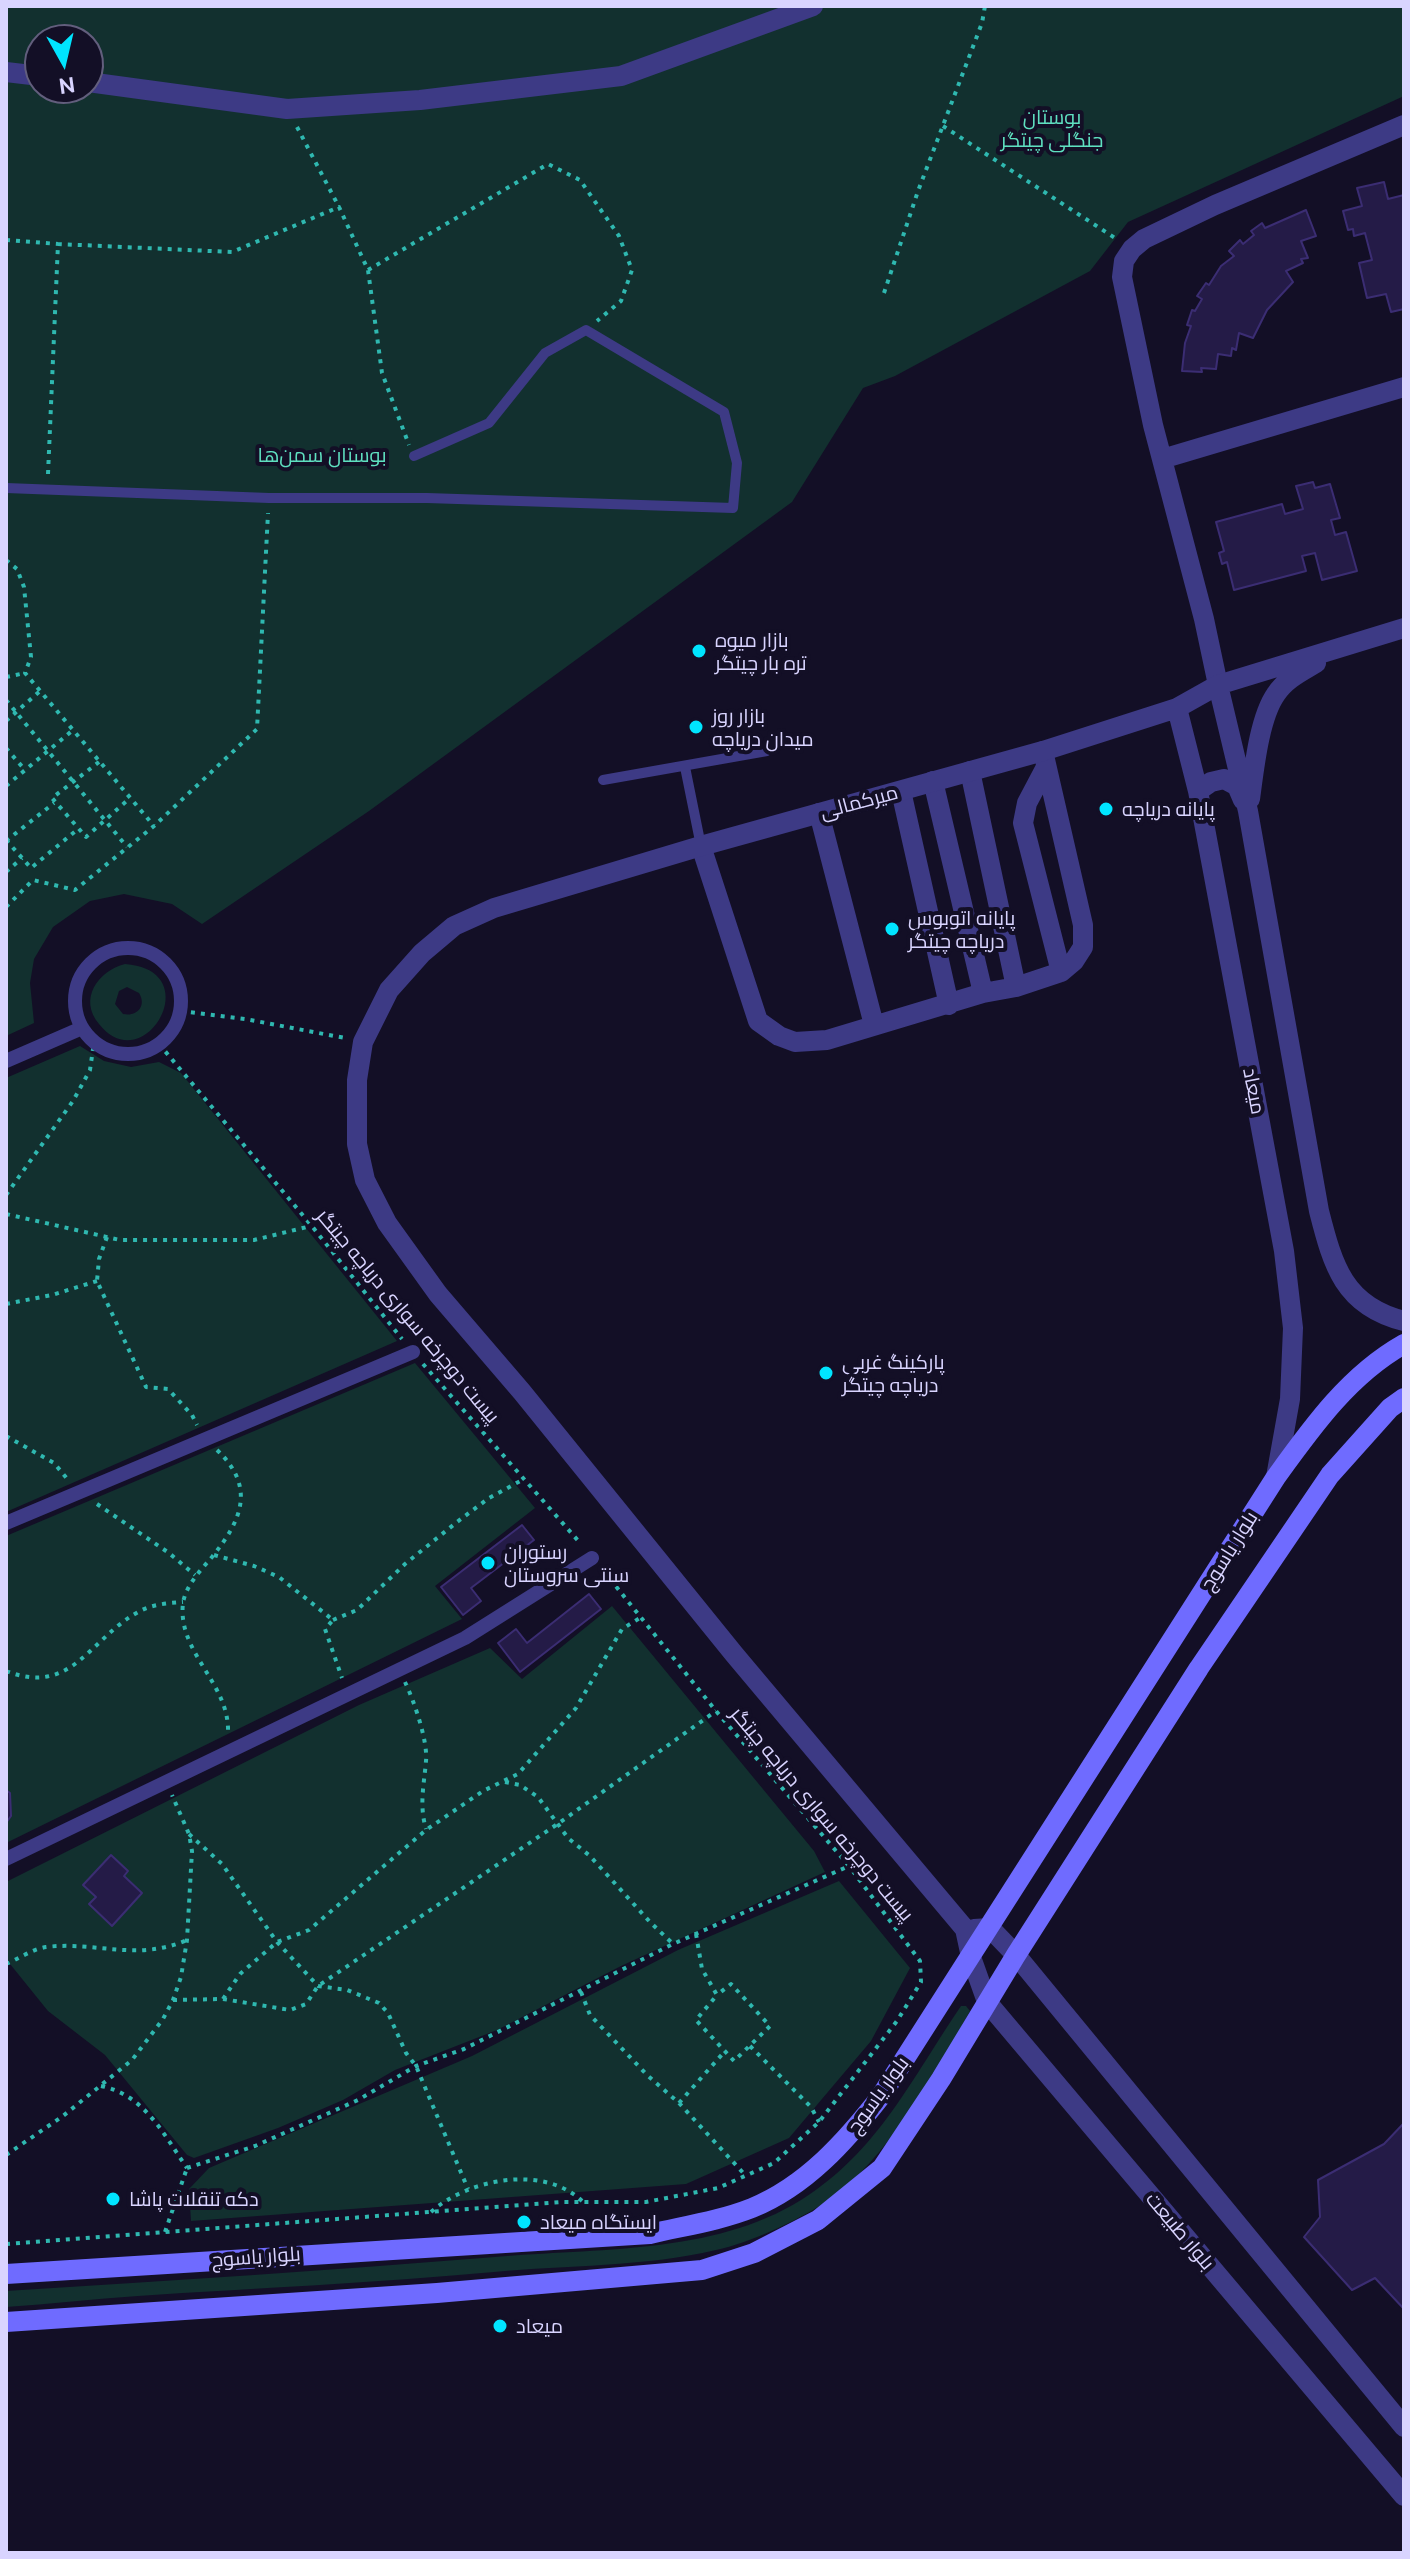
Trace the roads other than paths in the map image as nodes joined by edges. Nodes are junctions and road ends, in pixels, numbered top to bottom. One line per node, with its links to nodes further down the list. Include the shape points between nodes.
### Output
1 (813, 6): 2 (street, via 621,76 420,100 287,109)
2 (104, 84)
3 (1404, 125): 6 (street, via 1215,205 1132,249 1122,277)
4 (1404, 387): 6 (street)
5 (414, 456): 7 (lane, via 489,423 545,353 586,330 724,412 737,463 733,508)
6 (1162, 459): 10 (street)
7 (6, 488)
8 (1404, 628): 9 (street, میرکمالی)
9 (1353, 642): 10 (street, میرکمالی); 20 (street, via 1291,678 1275,695 1258,745)
10 (1218, 685): 11 (street, میرکمالی); 20 (street)
11 (1177, 708): 13 (street, میرکمالی); 19 (street, میعاد)
12 (767, 751): 14 (lane)
13 (1044, 759): 15 (street, میرکمالی); 23 (street, via 1023,823); 23 (street, via 1083,925 1083,947)
14 (685, 767): 16 (lane); 22 (lane)
15 (970, 771): 17 (street, میرکمالی); 24 (street)
16 (603, 780)
17 (933, 781): 18 (street, میرکمالی); 25 (street)
18 (901, 791): 21 (street, میرکمالی); 26 (street)
19 (1198, 791): 20 (street, via 1224,779 1237,786); 34 (street, میعاد, via 1284,1251 1293,1328 1290,1399)
20 (1248, 811): 30 (street, via 1330,1254 1359,1301 1382,1316)
21 (819, 813): 22 (street, میرکمالی); 27 (street)
22 (701, 846): 27 (street, via 758,1021 795,1042 827,1040); 39 (street, میرکمالی, via 494,908 454,926 422,953 389,990 363,1042 357,1144 365,1180 387,1223 438,1294)
23 (1061, 972): 24 (street)
24 (1016, 987): 25 (street)
25 (983, 993): 26 (street)
26 (949, 1005): 27 (street)
27 (874, 1025)
28 (82, 1028): 28 (street, via 109,1051 144,1052 169,1035 181,1011 176,978 153,954 137,949 104,954 80,979 76,1003); 29 (street)
29 (6, 1061)
30 (1404, 1321)
31 (1404, 1344): 34 (main road, بلوار یاسوج, via 1360,1375 1329,1407)
32 (413, 1352): 35 (street)
33 (1404, 1398): 40 (main road, بلوار یاسوج, via 1330,1475)
34 (1276, 1477): 38 (main road, بلوار یاسوج)
35 (6, 1523)
36 (592, 1558): 37 (street, via 465,1638)
37 (6, 1859)
38 (990, 1928): 39 (street); 40 (street); 41 (main road, بلوار یاسوج)
39 (965, 1929): 41 (street, بلوار طبیعت)
40 (1016, 1955): 42 (main road, بلوار یاسوج); 45 (street)
41 (971, 1957): 42 (street, بلوار طبیعت); 43 (main road, بلوار یاسوج, via 859,2124 787,2191 752,2208 650,2234)
42 (987, 2002): 44 (main road, بلوار یاسوج, via 882,2168 818,2220 754,2253 702,2270); 46 (street, بلوار طبیعت)
43 (6, 2274)
44 (6, 2322)
45 (1404, 2427)
46 (1404, 2496)

